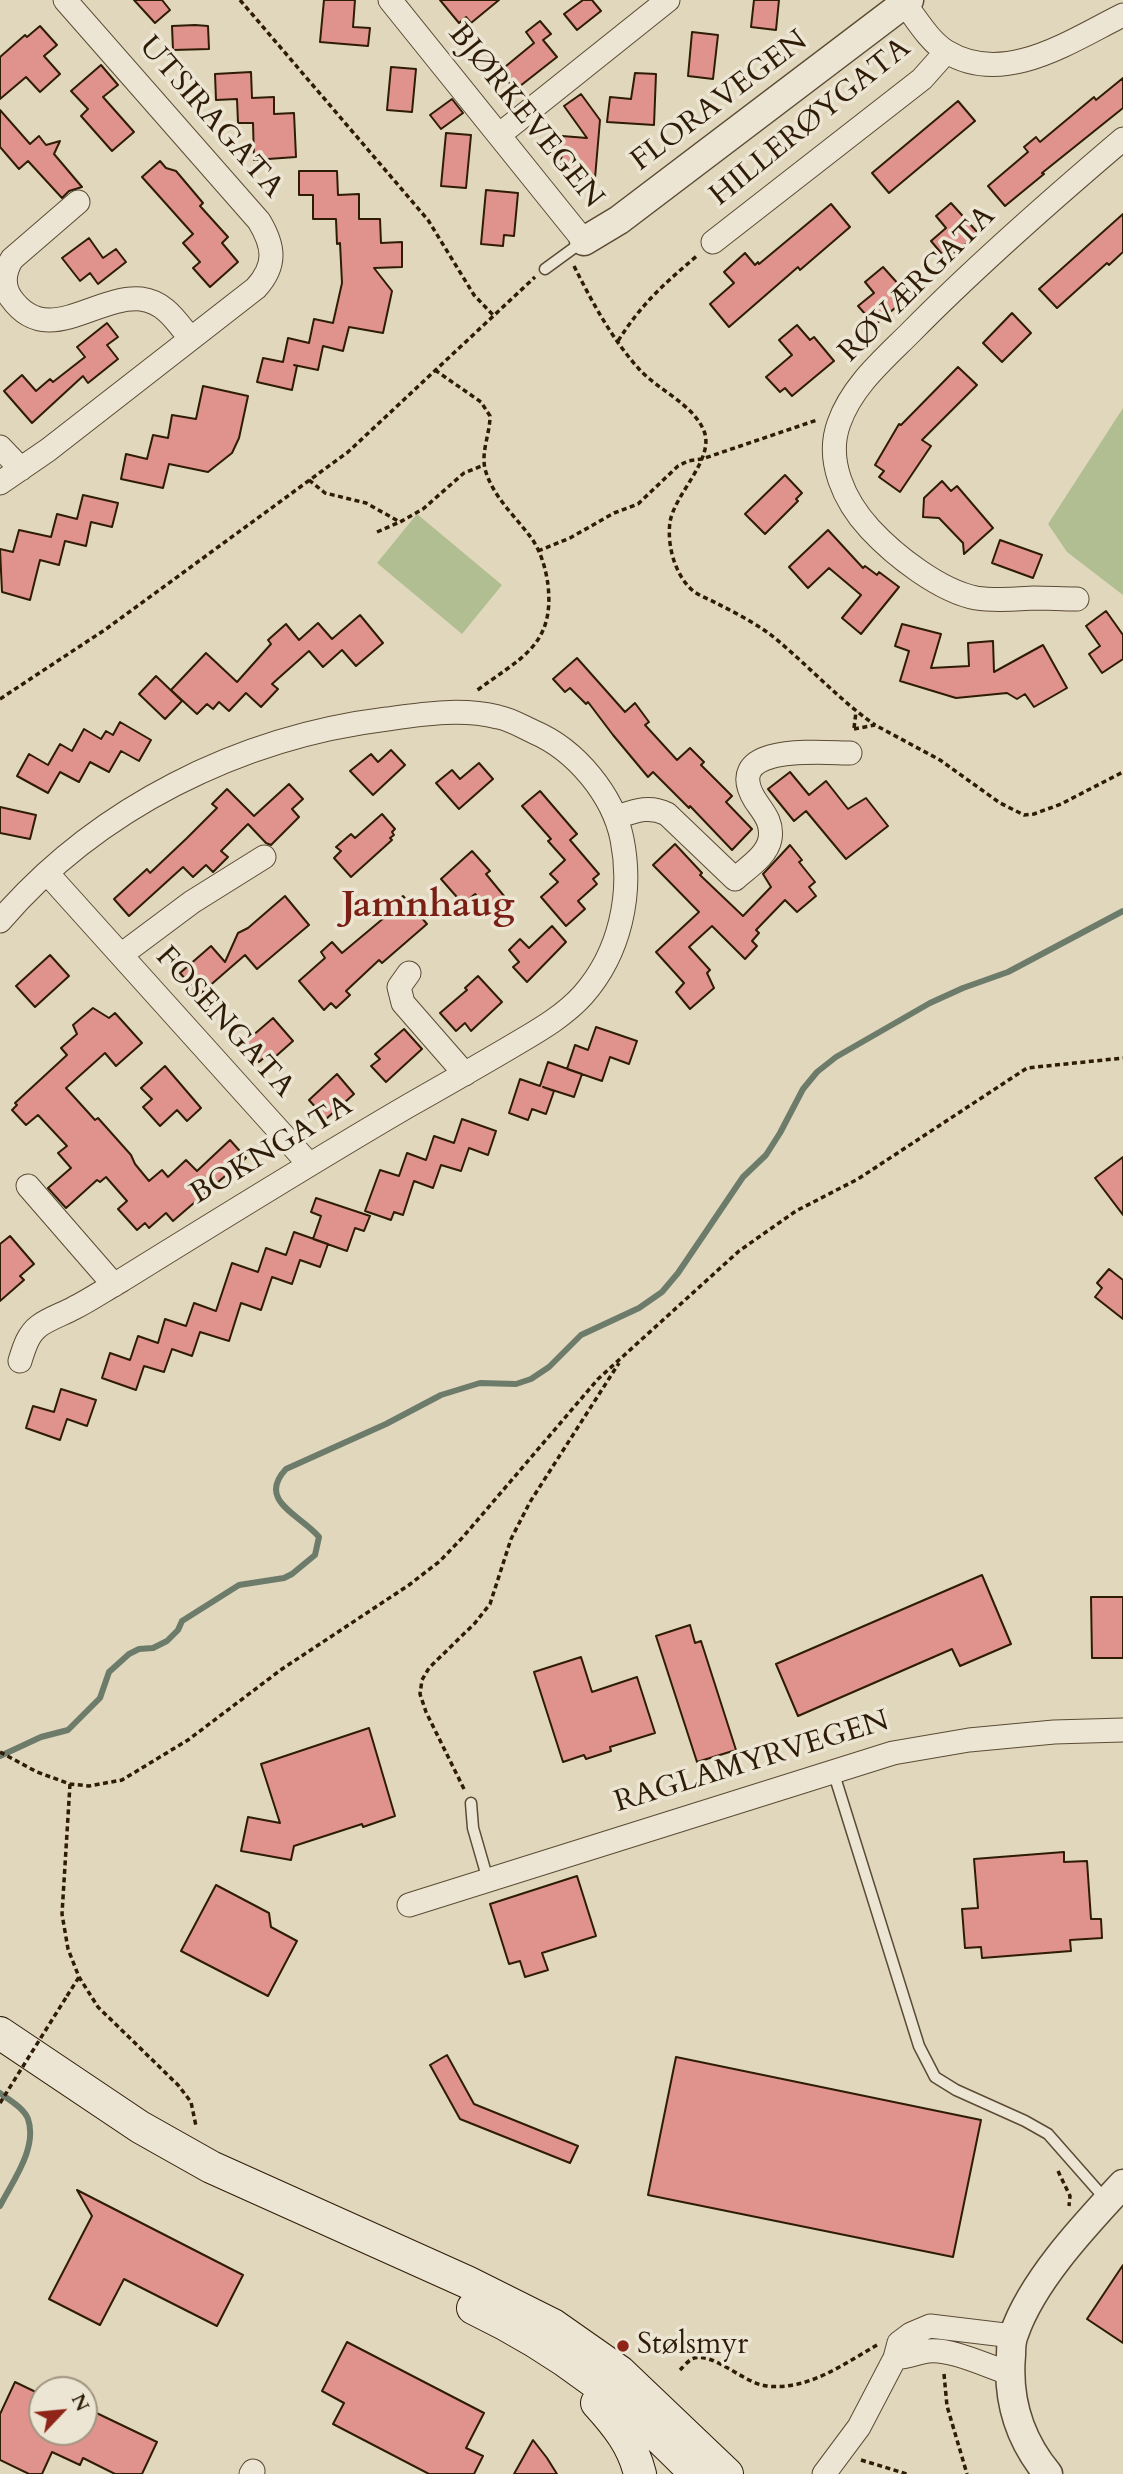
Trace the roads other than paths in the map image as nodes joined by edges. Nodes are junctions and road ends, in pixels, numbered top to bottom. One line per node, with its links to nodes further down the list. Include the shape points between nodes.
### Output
1 (65, 0): 13 (street, UTSIRAGATA, via 268,235 267,276)
2 (390, 0): 7 (street, BJØRKEVEGEN)
3 (668, 0): 7 (street)
4 (907, 2): 6 (street, HILLERØYGATA); 11 (street, FLORAVEGEN, via 619,220)
5 (1123, 15): 6 (street, HILLERØYGATA, via 1030,60 972,62)
6 (946, 52): 10 (street, HILLERØYGATA, via 922,79)
7 (499, 135): 11 (street, BJØRKEVEGEN)
8 (1123, 139): 17 (street, RØVÆRGATA, via 938,304 867,377 838,426 835,456 840,485 854,513 886,546 923,573 973,597)
9 (78, 202): 13 (street, via 6,268 4,281 17,306 28,317 53,321 139,299 165,308)
10 (713, 242)
11 (576, 246): 12 (lane)
12 (545, 269)
13 (190, 338): 15 (street, UTSIRAGATA)
14 (0, 447): 15 (street)
15 (21, 469): 16 (street, UTSIRAGATA)
16 (0, 483)
17 (1077, 599)
18 (850, 753): 19 (street, via 774,754 751,768 753,797 766,815 771,837 762,855 735,879 658,809)
19 (617, 817): 21 (street, BOKNGATA, via 581,766 549,738 499,717 445,711 285,738 221,762 143,802 78,845); 25 (street, BOKNGATA, via 626,878 624,910 612,953 582,996 550,1023)
20 (264, 857): 23 (street, FOSENGATA, via 192,902)
21 (47, 873): 22 (street, BOKNGATA); 23 (street, FOSENGATA)
22 (0, 921)
23 (121, 955): 26 (street, FOSENGATA)
24 (409, 973): 25 (street, via 399,986 403,1003)
25 (465, 1074): 26 (street, BOKNGATA)
26 (309, 1164): 28 (street, BOKNGATA)
27 (28, 1186): 28 (street)
28 (114, 1285): 29 (street, BOKNGATA, via 39,1326 24,1346)
29 (20, 1361)
30 (1123, 1730): 31 (street, RAGLAMYRVEGEN, via 969,1740 893,1753)
31 (832, 1771): 33 (street, RAGLAMYRVEGEN); 37 (lane, via 919,2046 934,2077 1048,2134)
32 (471, 1803): 33 (lane)
33 (488, 1880): 34 (street, RAGLAMYRVEGEN)
34 (409, 1905)
35 (0, 2033): 45 (main road, via 139,2127 211,2167 553,2325 620,2372)
36 (0, 2058): 38 (main road, via 190,2180 421,2283)
37 (1115, 2192): 39 (street, via 1035,2290)
38 (524, 2335): 43 (main road, via 621,2431 635,2454); 44 (main road, via 581,2370)
39 (1013, 2336): 40 (street, via 930,2326); 41 (street)
40 (888, 2350): 41 (street, via 911,2356 947,2353); 42 (street, via 859,2427)
41 (1009, 2373): 46 (street, via 1014,2413 1027,2444)
42 (831, 2465)
43 (640, 2474)
44 (696, 2474)
45 (727, 2474)
46 (1048, 2474)

